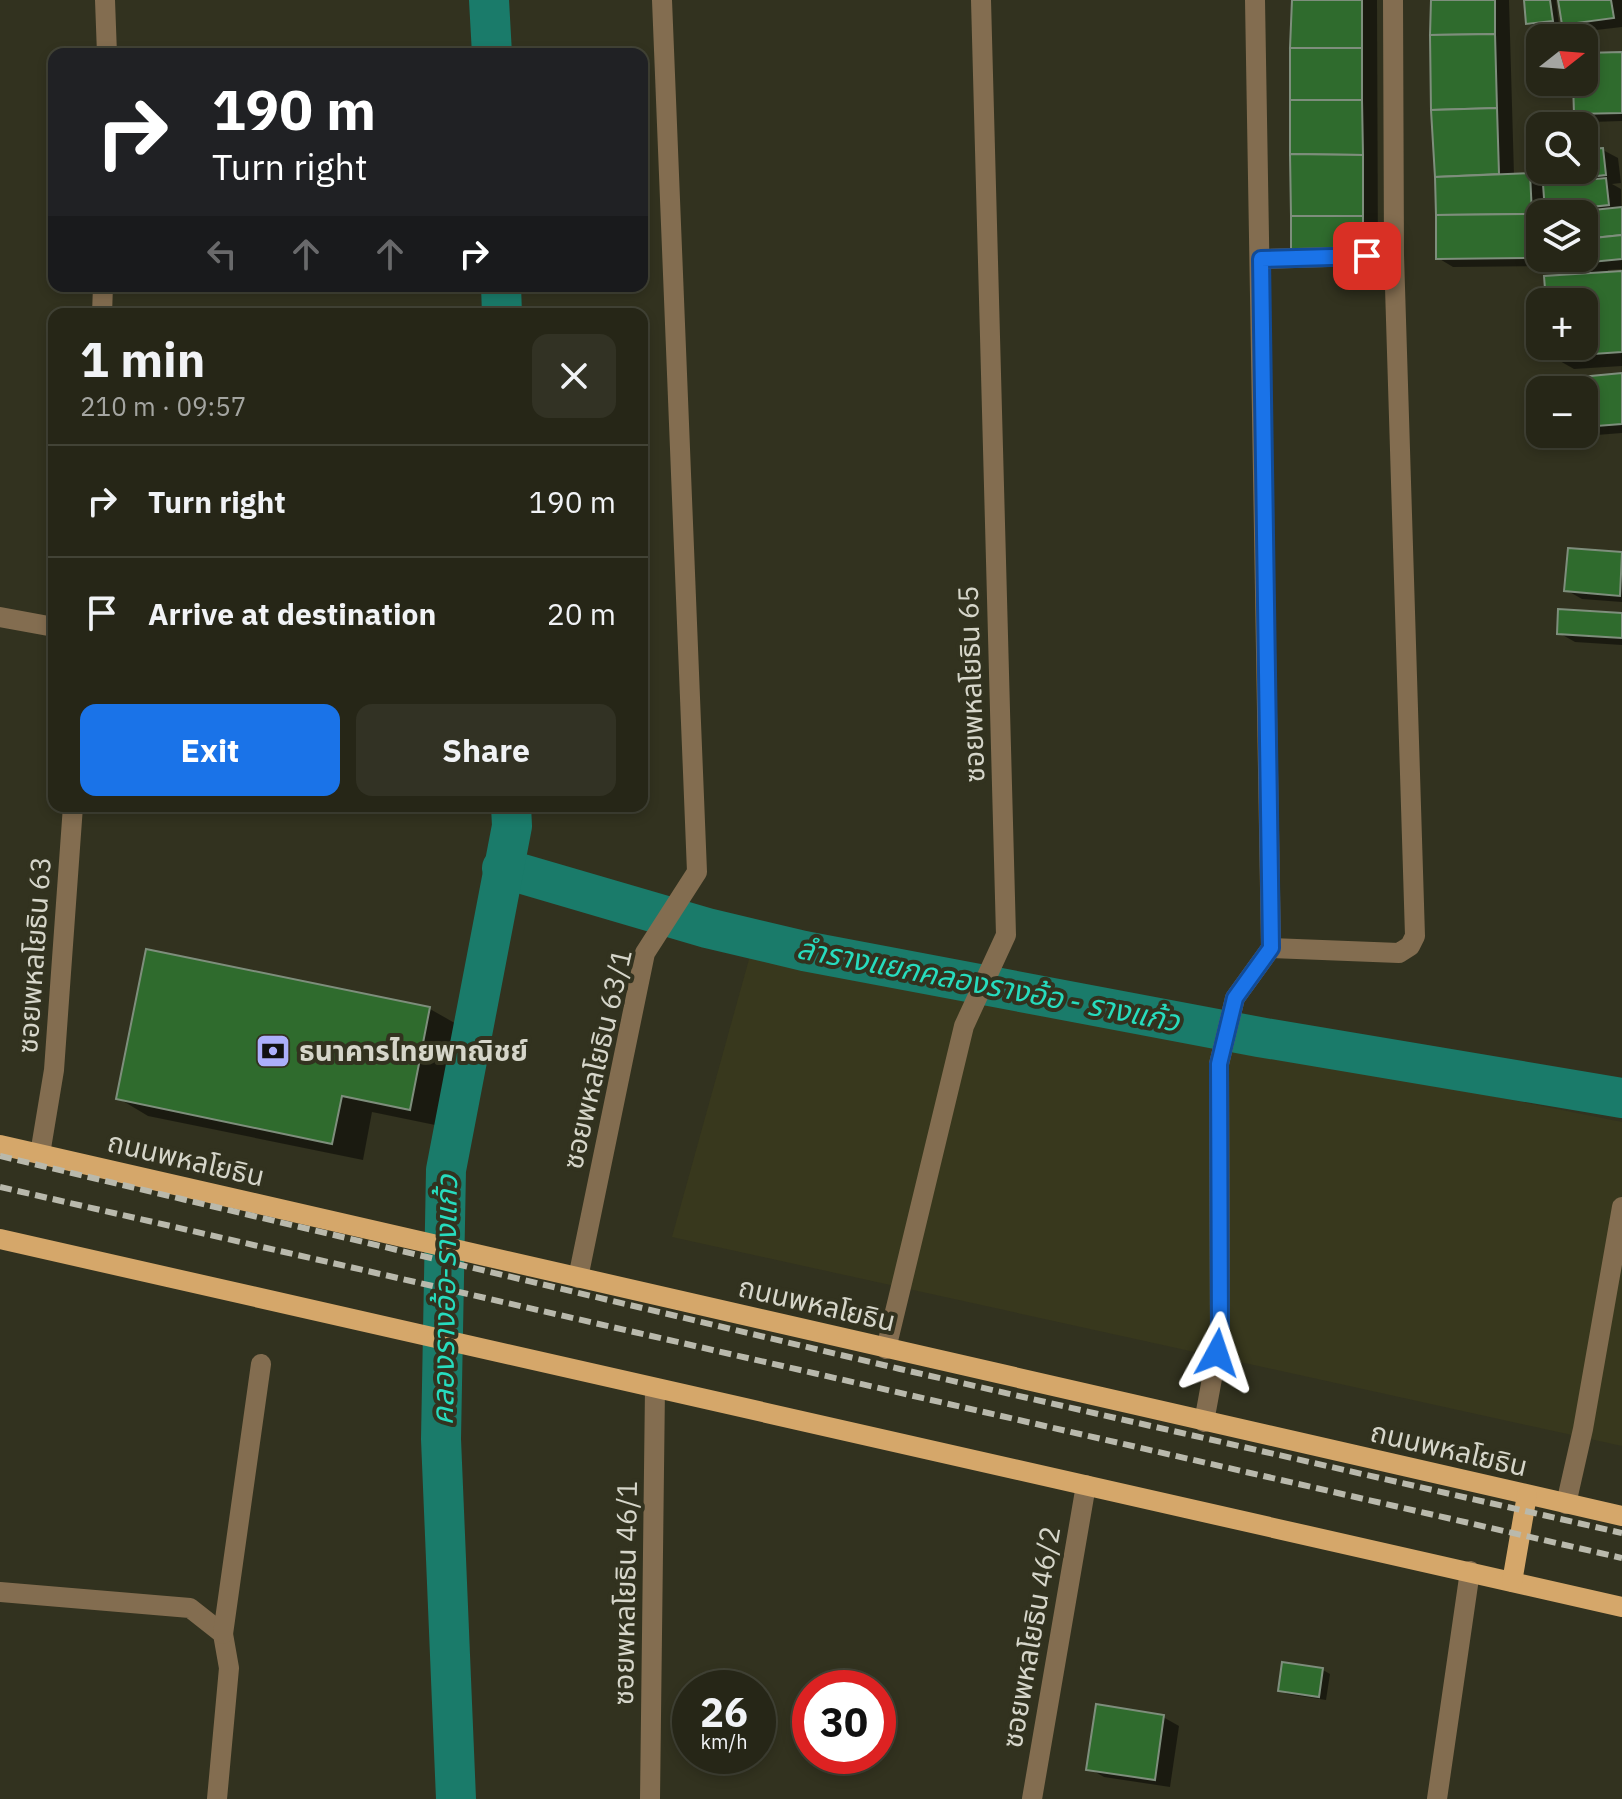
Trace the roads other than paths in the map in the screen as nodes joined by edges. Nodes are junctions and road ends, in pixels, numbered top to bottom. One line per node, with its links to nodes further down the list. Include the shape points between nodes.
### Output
1 (105, 0): 6 (street)
2 (662, 0): 17 (street, ซอยพหลโยธิน 63/1, via 697,872 645,953)
3 (981, 0): 18 (street, ซอยพหลโยธิน 65, via 1006,935 964,1026)
4 (1255, 0): 8 (street)
5 (1393, 0): 7 (street)
6 (107, 48)
7 (1394, 255): 8 (street); 12 (street, via 1415,936 1399,953)
8 (1261, 259): 12 (street)
9 (0, 617): 10 (street)
10 (48, 626)
11 (73, 812): 14 (street, ซอยพหลโยธิน 63, via 54,1070)
12 (1271, 948): 21 (street, via 1235,998 1219,1064 1220,1335)
13 (0, 1145): 14 (main road, ถนนพหลโยธิน)
14 (40, 1154): 17 (main road, ถนนพหลโยธิน)
15 (1622, 1207): 24 (street)
16 (0, 1239): 20 (main road)
17 (578, 1278): 18 (main road, ถนนพหลโยธิน)
18 (886, 1349): 21 (main road, ถนนพหลโยธิน)
19 (261, 1364): 30 (street)
20 (655, 1388): 22 (main road); 32 (street, ซอยพหลโยธิน 46/1)
21 (1204, 1422): 23 (main road, ถนนพหลโยธิน)
22 (1086, 1485): 26 (main road); 33 (street, ซอยพหลโยธิน 46/2)
23 (1527, 1495): 24 (main road, ถนนพหลโยธิน); 27 (main road)
24 (1566, 1504): 25 (main road, ถนนพหลโยธิน)
25 (1622, 1516)
26 (1470, 1571): 27 (main road); 34 (street)
27 (1512, 1582): 29 (main road)
28 (0, 1592): 30 (street, via 190,1608)
29 (1622, 1607)
30 (223, 1634): 31 (street, via 229,1668)
31 (217, 1799)
32 (650, 1799)
33 (1032, 1799)
34 (1437, 1799)

